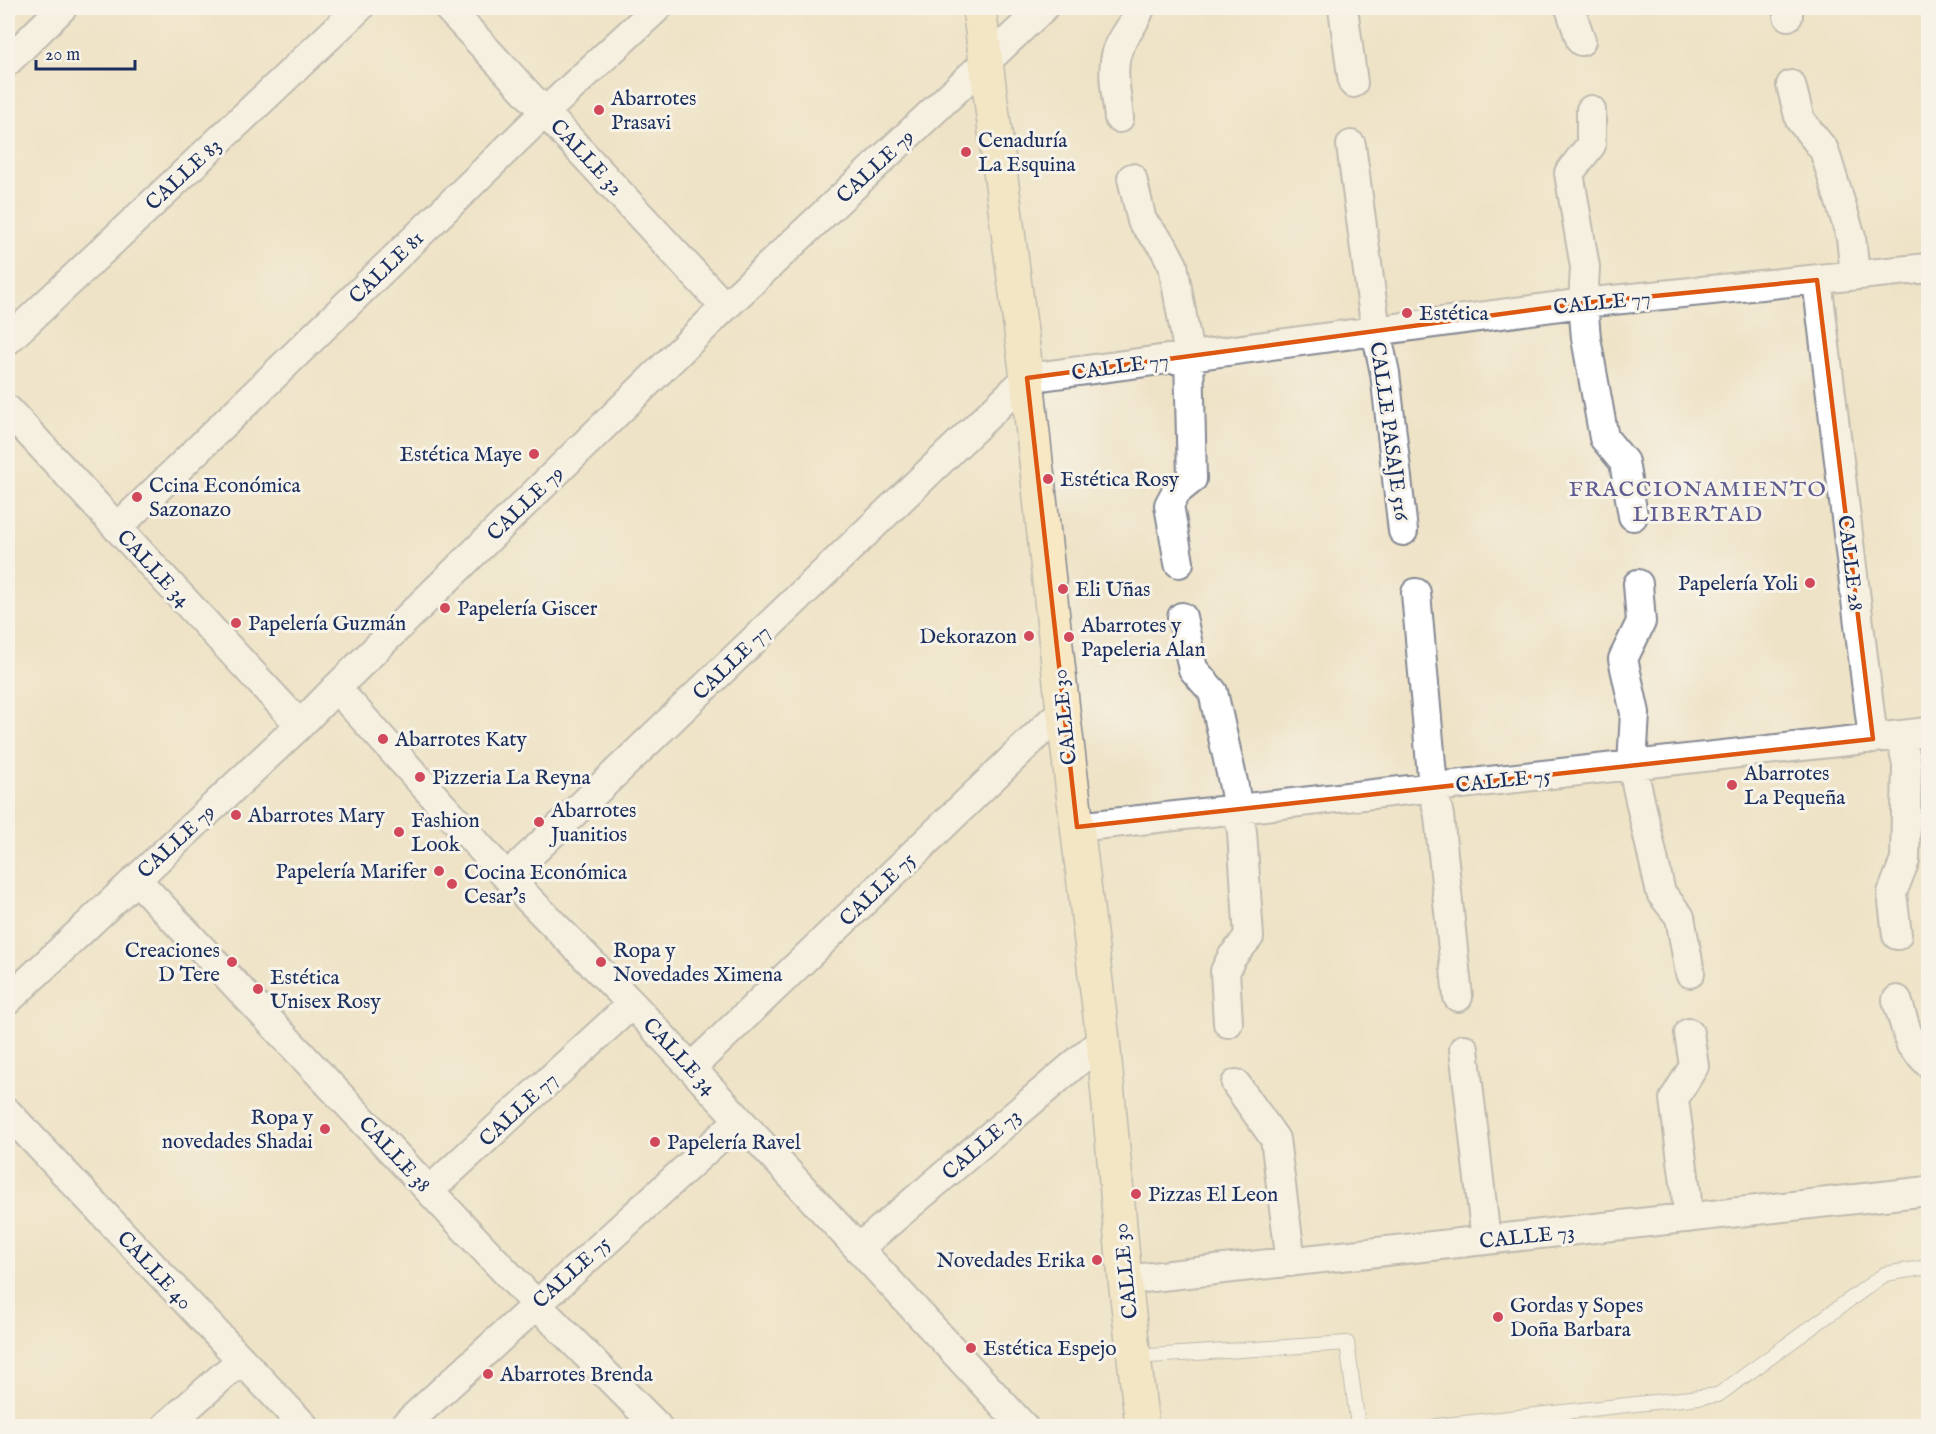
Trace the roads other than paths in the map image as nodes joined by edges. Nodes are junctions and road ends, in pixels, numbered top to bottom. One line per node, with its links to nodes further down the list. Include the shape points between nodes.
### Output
1 (62, 8): 11 (street)
2 (359, 8): 26 (street, CALLE 83)
3 (448, 8): 16 (street, CALLE 32)
4 (657, 8): 16 (street, CALLE 81)
5 (979, 8): 12 (street, CALLE 30)
6 (1043, 8): 12 (street, CALLE 79)
7 (1140, 8): 17 (street, via 1114,63)
8 (1343, 8): 13 (street)
9 (1570, 8): 10 (street)
10 (1581, 40)
11 (8, 61)
12 (986, 62): 24 (street, CALLE 79); 28 (street, CALLE 30)
13 (1353, 83)
14 (1791, 85): 21 (street, via 1800,120 1824,150 1851,237)
15 (1592, 110): 23 (street, via 1592,144 1569,173 1585,267)
16 (545, 112): 24 (street, CALLE 32); 31 (street, CALLE 81)
17 (1119, 118)
18 (1351, 145): 25 (street, CALLE PASAJE 516)
19 (1132, 178): 27 (street, via 1142,220 1173,265)
20 (1929, 268): 21 (street, CALLE 77)
21 (1855, 275): 22 (street, CALLE 77)
22 (1817, 280): 23 (street, CALLE 77); 42 (street, CALLE 28)
23 (1583, 303): 25 (street, CALLE 77); 30 (street, via 1604,438 1624,462)
24 (725, 307): 37 (street, CALLE 79)
25 (1376, 331): 27 (street, CALLE 77); 32 (street, CALLE PASAJE 516, via 1385,373)
26 (8, 340)
27 (1189, 356): 28 (street, CALLE 77); 33 (street, via 1192,479 1176,492 1169,505)
28 (1027, 378): 38 (street, CALLE 30); 47 (street, CALLE 77)
29 (8, 410): 31 (street, CALLE 34)
30 (1633, 516)
31 (117, 528): 39 (street, CALLE 34)
32 (1403, 531)
33 (1179, 563)
34 (1638, 584): 43 (street, via 1641,622 1623,659 1635,713)
35 (1416, 594): 44 (street)
36 (1182, 616): 45 (street, via 1193,669 1213,692)
37 (336, 688): 39 (street, CALLE 79); 47 (street, CALLE 34)
38 (1063, 710): 46 (street, CALLE 30); 60 (street, CALLE 75)
39 (300, 725): 48 (street, CALLE 79)
40 (1929, 732): 41 (street, CALLE 75)
41 (1901, 735): 42 (street, CALLE 75); 49 (street, via 1907,765 1905,860 1892,893)
42 (1873, 739): 43 (street, CALLE 75)
43 (1632, 765): 44 (street, CALLE 75); 50 (street, via 1661,893 1680,917)
44 (1433, 787): 45 (street, CALLE 75); 51 (street)
45 (1238, 809): 46 (street, CALLE 75); 55 (street, via 1249,937 1225,971)
46 (1077, 827): 57 (street, CALLE 30)
47 (507, 877): 54 (street, CALLE 34)
48 (136, 879): 52 (street, CALLE 79); 64 (street, CALLE 38)
49 (1897, 935)
50 (1690, 973)
51 (1458, 997)
52 (8, 1000)
53 (1897, 1000): 59 (street, via 1911,1045)
54 (632, 1004): 60 (street, CALLE 34); 64 (street, CALLE 77)
55 (1228, 1023)
56 (1689, 1033): 66 (street, via 1694,1066 1674,1100)
57 (1103, 1040): 68 (street, CALLE 73); 71 (street, CALLE 30)
58 (1464, 1050): 67 (street)
59 (1929, 1063)
60 (691, 1068): 63 (street, CALLE 34)
61 (1236, 1084): 69 (street, via 1275,1139)
62 (8, 1113): 74 (street, CALLE 40)
63 (740, 1120): 68 (street, CALLE 34); 72 (street, CALLE 75)
64 (430, 1190): 72 (street, CALLE 38)
65 (1929, 1191): 66 (street, CALLE 73)
66 (1688, 1218): 67 (street, CALLE 73)
67 (1486, 1240): 69 (street, CALLE 73)
68 (859, 1248): 79 (street, CALLE 34)
69 (1291, 1262): 71 (street, CALLE 73)
70 (1929, 1267): 82 (lane, via 1885,1274 1718,1395)
71 (1125, 1280): 73 (street, CALLE 30)
72 (536, 1304): 77 (street, CALLE 75); 78 (street, CALLE 38)
73 (1135, 1358): 80 (street, CALLE 30); 81 (lane, via 1347,1343)
74 (240, 1361): 75 (street); 76 (street, CALLE 40)
75 (166, 1426)
76 (304, 1426)
77 (404, 1426)
78 (657, 1426)
79 (1023, 1426)
80 (1142, 1426)
81 (1358, 1426)
82 (1436, 1426)

